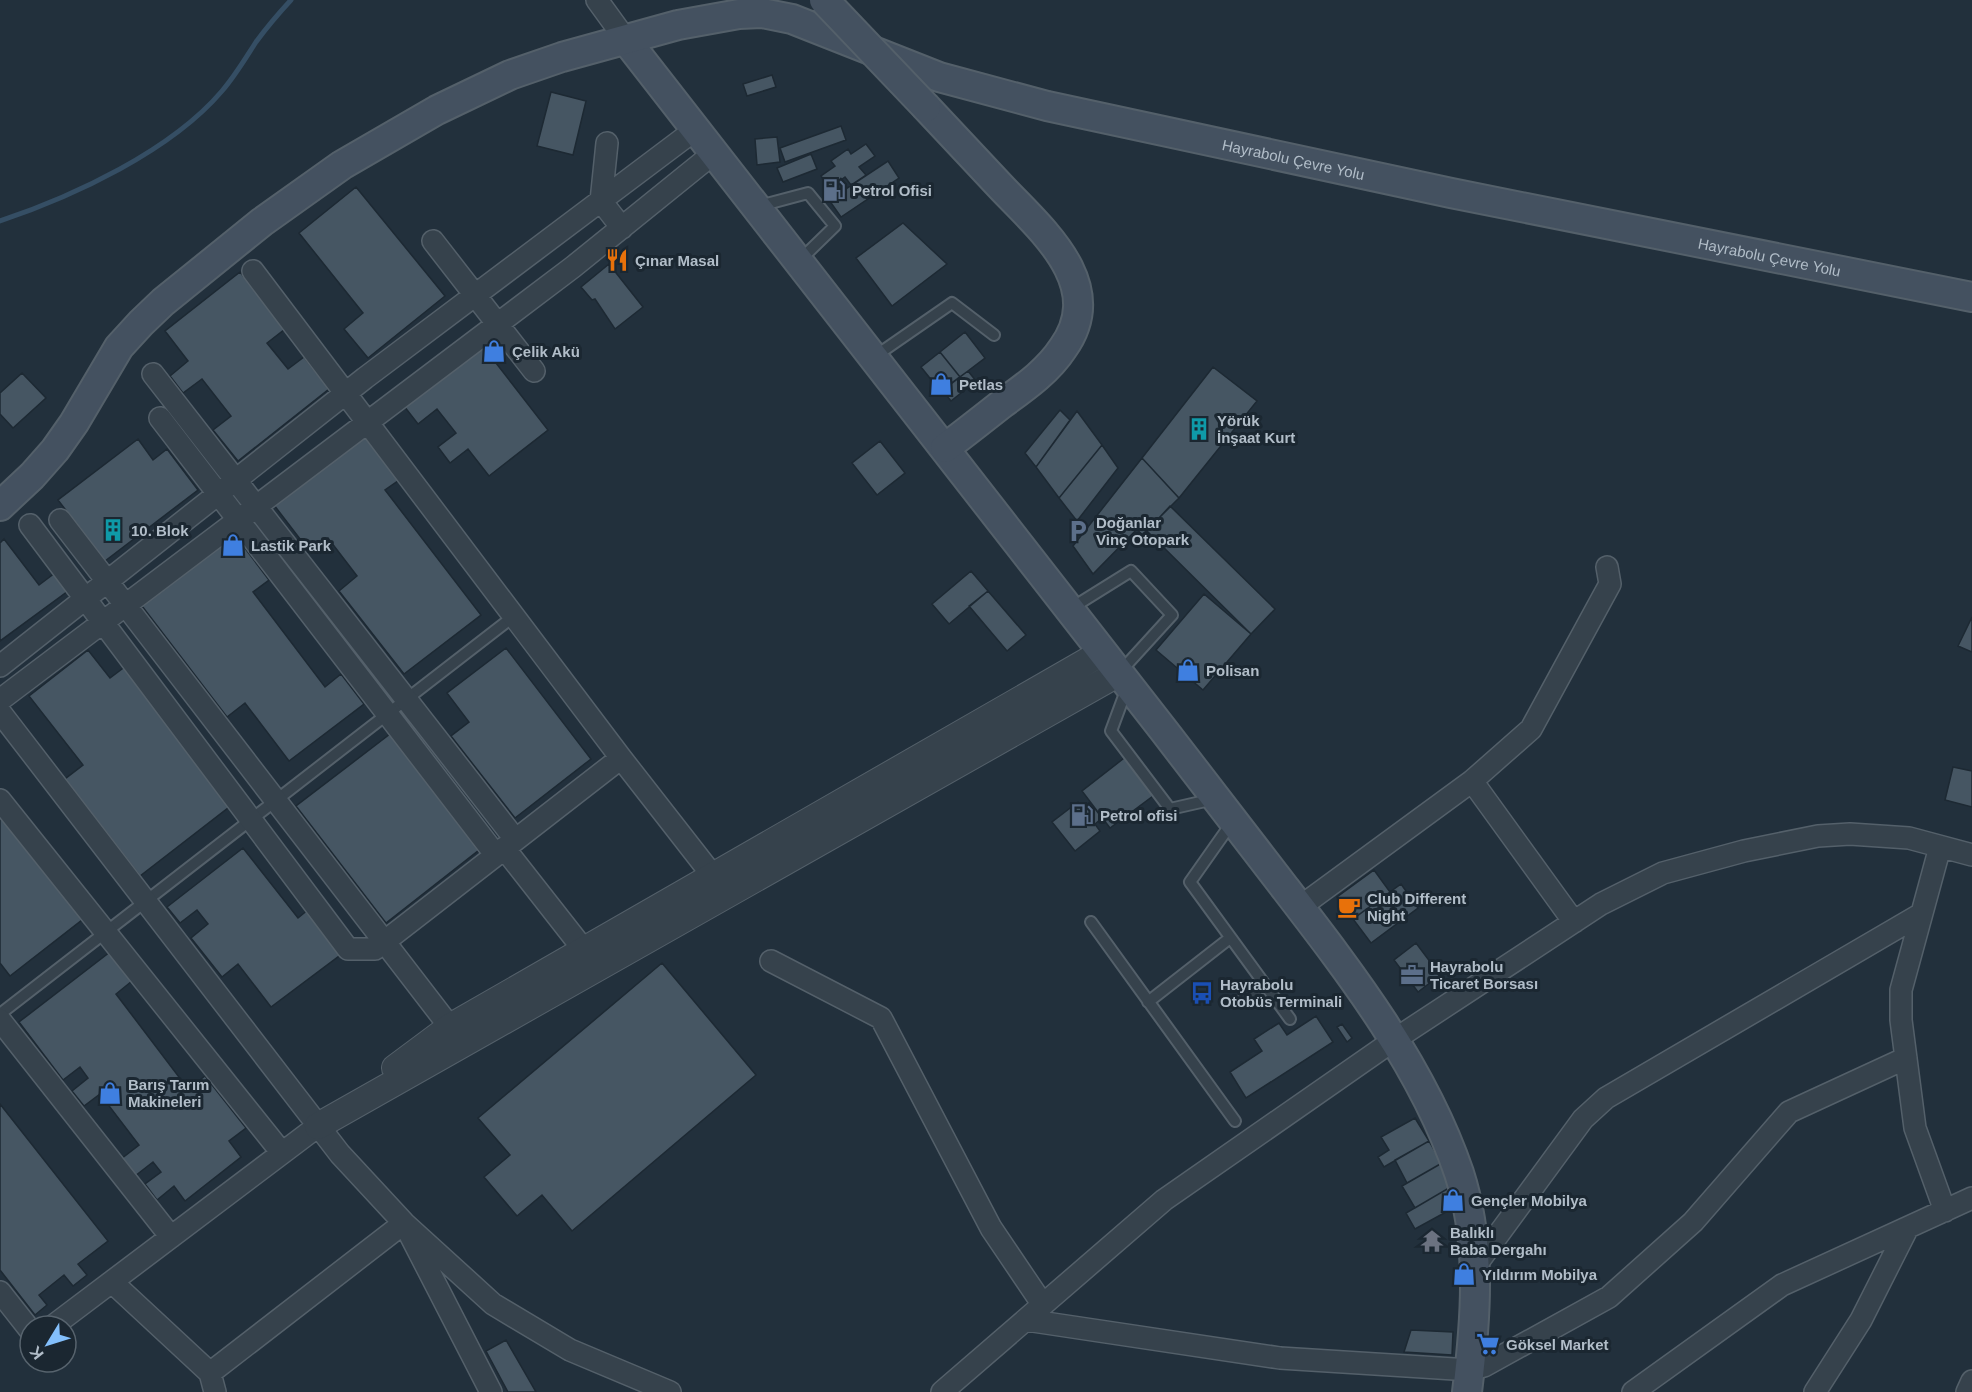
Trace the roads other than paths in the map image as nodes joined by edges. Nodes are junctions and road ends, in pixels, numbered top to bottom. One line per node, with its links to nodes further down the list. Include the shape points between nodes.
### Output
1 (597, 0): 3 (street)
2 (824, 0): 23 (main road, bridge, via 1044,233 1065,259 1075,281 1080,304 1075,328 1064,347 1032,381)
3 (626, 40): 4 (main road); 14 (main road, Hayrabolu Çevre Yolu, via 678,25 762,13 792,19 939,77 1047,106); 26 (main road, Hayrabolu Çevre Yolu, via 562,57 489,85 404,128 306,190 141,323 119,347 55,450)
4 (696, 129): 6 (main road); 7 (street)
5 (607, 143): 7 (street)
6 (714, 153): 8 (main road); 9 (street)
7 (601, 201): 9 (street); 13 (street)
8 (757, 207): 11 (main road); 11 (lane, via 808,193 835,226)
9 (622, 228): 15 (street)
10 (433, 241): 13 (street)
11 (799, 262): 17 (main road)
12 (253, 271): 20 (street)
13 (475, 295): 15 (street); 20 (street)
14 (1972, 297)
15 (498, 324): 18 (street); 22 (street)
16 (994, 335): 17 (lane, via 952,303)
17 (874, 357): 23 (main road)
18 (534, 371)
19 (153, 374): 24 (street)
20 (345, 393): 22 (street); 24 (street)
21 (160, 418): 25 (street)
22 (367, 423): 27 (street); 36 (street)
23 (945, 448): 35 (main road)
24 (236, 480): 25 (street); 27 (street)
25 (218, 494): 29 (street); 32 (street)
26 (0, 506)
27 (256, 507): 29 (street); 40 (street)
28 (60, 520): 32 (street)
29 (238, 520): 34 (street); 43 (street)
30 (30, 525): 33 (street)
31 (1607, 567): 45 (street, via 1610,584 1531,729)
32 (107, 581): 33 (street); 34 (street)
33 (85, 599): 37 (street); 38 (street)
34 (126, 605): 37 (street); 48 (street)
35 (1070, 609): 39 (main road); 39 (lane, via 1131,571 1172,615)
36 (514, 616): 40 (lane); 44 (street)
37 (102, 623): 41 (street); 49 (street)
38 (0, 666)
39 (1117, 670): 46 (main road); 46 (lane, via 1112,731 1170,809); 54 (street); 75 (street)
40 (406, 699): 43 (lane); 51 (street)
41 (0, 700)
42 (0, 712): 55 (street)
43 (387, 714): 48 (lane); 51 (street)
44 (621, 758): 51 (street); 54 (street)
45 (1472, 782): 56 (street); 59 (street)
46 (1216, 798): 50 (main road)
47 (0, 800): 60 (street)
48 (275, 800): 49 (lane); 62 (street)
49 (251, 820): 55 (lane); 62 (street, via 348,949 375,949)
50 (1233, 821): 56 (main road); 61 (lane, via 1190,882)
51 (505, 847): 62 (street); 63 (street)
52 (1940, 847): 53 (street); 57 (street); 59 (street, via 1909,838 1818,836 1663,873)
53 (1972, 855)
54 (713, 876): 63 (street)
55 (146, 901): 60 (lane); 75 (street)
56 (1300, 907): 72 (main road)
57 (1921, 914): 73 (street, via 1901,990); 82 (street, via 1606,1098 1583,1119)
58 (1091, 922): 66 (lane)
59 (1574, 922): 72 (street)
60 (105, 933): 68 (lane); 76 (street)
61 (1230, 938): 65 (lane); 66 (lane)
62 (384, 942): 71 (street)
63 (584, 950): 71 (street)
64 (771, 961): 85 (street, via 881,1018 991,1228)
65 (1265, 985): 67 (lane); 69 (lane)
66 (1148, 1002): 74 (lane)
67 (1239, 1002)
68 (0, 1014)
69 (1290, 1019)
70 (0, 1020): 81 (street)
71 (450, 1027): 75 (street)
72 (1394, 1040): 82 (main road, via 1433,1111 1459,1174 1471,1221); 85 (street, via 1164,1200)
73 (1906, 1058): 78 (street, via 1915,1128); 89 (street, via 1789,1112 1693,1222 1609,1297 1484,1366)
74 (1235, 1121)
75 (318, 1126): 76 (street); 79 (street)
76 (282, 1153): 81 (street)
77 (1972, 1199): 78 (street)
78 (1945, 1211): 80 (street)
79 (404, 1223): 91 (street); 93 (street); 94 (street, via 493,1304 570,1350)
80 (1907, 1229): 92 (street, via 1782,1285); 97 (street, via 1861,1320)
81 (171, 1237): 83 (street)
82 (1476, 1265): 89 (main road)
83 (112, 1282): 86 (street); 91 (street)
84 (0, 1292): 87 (street)
85 (1043, 1305): 88 (street)
86 (69, 1314)
87 (18, 1315)
88 (1026, 1320): 89 (street); 95 (street)
89 (1469, 1381)
90 (1972, 1381): 98 (street)
91 (213, 1382)
92 (1658, 1384): 96 (street)
93 (491, 1392)
94 (670, 1392)
95 (942, 1392)
96 (1633, 1392)
97 (1815, 1392)
98 (1967, 1392)

